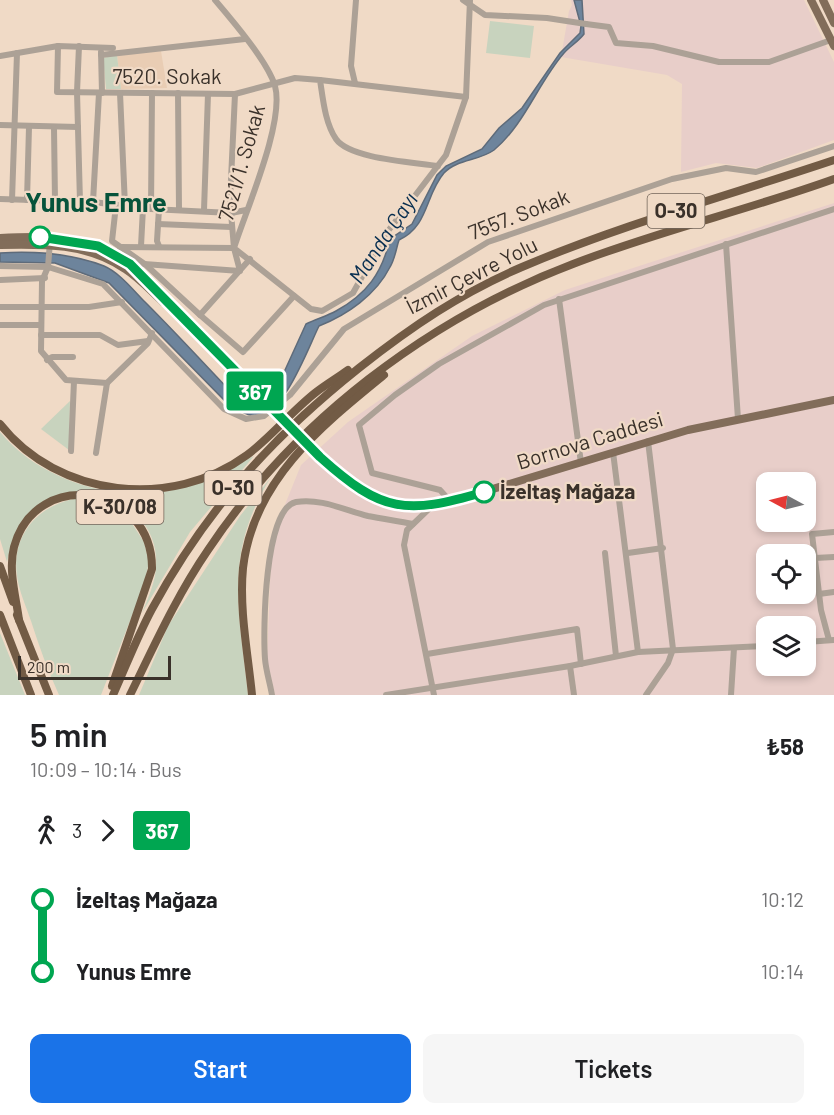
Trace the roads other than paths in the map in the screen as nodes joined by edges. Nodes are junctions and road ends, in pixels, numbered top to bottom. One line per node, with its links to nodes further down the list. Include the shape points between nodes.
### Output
1 (356, 0): 17 (street, via 351,66)
2 (463, 0): 6 (street, bridge)
3 (811, 0): 9 (main road)
4 (824, 0): 7 (main road)
5 (218, 2): 8 (street, 7521/1. Sokak)
6 (471, 3): 9 (street, bridge, via 485,15 609,27 616,42 653,46 719,62 770,62); 26 (street)
7 (834, 23)
8 (245, 39): 13 (street); 18 (street, 7521/1. Sokak)
9 (833, 43)
10 (58, 46): 11 (street); 14 (street); 19 (street, 7520. Sokak, via 57,92)
11 (79, 46): 13 (street); 19 (street)
12 (113, 48): 13 (street)
13 (100, 51): 20 (street)
14 (17, 53): 15 (street); 28 (street)
15 (0, 56)
16 (320, 80): 17 (street, 7520. Sokak); 18 (street, 7520. Sokak, via 295,78); 34 (street, via 331,130 342,146 369,155)
17 (355, 83): 26 (street, 7520. Sokak)
18 (275, 85): 25 (street, 7520. Sokak); 50 (street, 7521/1. Sokak, via 278,105 274,128)
19 (77, 92): 20 (street, 7520. Sokak); 30 (street)
20 (101, 93): 21 (street, 7520. Sokak); 41 (street)
21 (120, 93): 22 (street, 7520. Sokak); 43 (street)
22 (152, 93): 23 (street, 7520. Sokak); 45 (street)
23 (178, 93): 24 (street, 7520. Sokak); 48 (street)
24 (208, 94): 25 (street, 7520. Sokak); 49 (street)
25 (235, 94): 51 (street)
26 (466, 97): 34 (street, via 446,155)
27 (0, 125): 28 (street)
28 (14, 125): 29 (street); 37 (street)
29 (29, 127): 31 (street); 38 (street)
30 (78, 127): 31 (street); 40 (street)
31 (54, 128): 39 (street)
32 (834, 146): 78 (street, 7557. Sokak, via 756,172 726,168 672,179 488,242 344,329 290,395 256,419 235,416 224,409)
33 (834, 160): 77 (highway, İzmir Çevre Yolu / O-30, via 564,250 482,286)
34 (438, 166): 69 (street, 7521/1. Sokak, via 385,235 352,293 322,311 311,309)
35 (834, 179): 80 (highway, İzmir Çevre Yolu / O-30, via 575,263 476,309)
36 (1, 199): 37 (street)
37 (12, 200): 38 (street)
38 (27, 200): 39 (street)
39 (55, 201): 40 (street)
40 (80, 202): 41 (street)
41 (93, 202): 42 (street)
42 (116, 205): 43 (street); 60 (street, via 112,241)
43 (125, 206): 44 (street)
44 (143, 208): 45 (street); 58 (street)
45 (151, 209): 46 (street)
46 (159, 209): 48 (street); 52 (street)
47 (834, 209): 56 (street)
48 (179, 210): 49 (street)
49 (204, 210): 51 (street)
50 (246, 210): 51 (street); 61 (street, 7521/1. Sokak)
51 (231, 213): 53 (street)
52 (158, 224): 53 (street); 59 (street)
53 (231, 227): 61 (street)
54 (0, 238): 55 (main road, Bornova Caddesi)
55 (50, 244): 57 (main road, Bornova Caddesi); 65 (street); 95 (main road, Bornova Caddesi, bridge, via 98,246 130,264 349,483 393,505)
56 (726, 244): 70 (street); 87 (street)
57 (0, 245)
58 (141, 246): 59 (street); 60 (street)
59 (159, 246): 61 (street)
60 (120, 247): 63 (street)
61 (234, 248): 62 (street, 7521/1. Sokak); 66 (street)
62 (250, 259): 66 (street); 69 (street, 7521/1. Sokak)
63 (144, 264): 66 (street); 74 (street)
64 (0, 266): 65 (street, 7557. Sokak)
65 (48, 267): 67 (street); 71 (street, 7557. Sokak, via 103,284)
66 (240, 271): 74 (street)
67 (45, 278): 68 (street); 73 (street)
68 (0, 280)
69 (294, 296): 74 (street, via 243,352)
70 (560, 299): 93 (street); 94 (street, via 495,330 439,364 359,425 372,473 440,490)
71 (122, 302): 73 (street); 78 (street, 7557. Sokak)
72 (0, 306): 73 (street)
73 (42, 308): 76 (street)
74 (200, 315)
75 (0, 325): 76 (street)
76 (41, 325): 79 (street)
77 (410, 327): 88 (highway, via 315,393 247,454 211,475 178,486 147,490 82,481 28,452); 124 (highway, İzmir Çevre Yolu / O-30, via 306,410 225,498 182,558 152,610)
78 (152, 333): 81 (street)
79 (41, 335): 81 (street, via 100,335 118,345); 83 (street, via 40,351)
80 (428, 339): 125 (highway, İzmir Çevre Yolu / O-30, via 328,412 258,484 187,583); 126 (highway, via 344,408 291,459 266,495 251,528 243,569)
81 (148, 341): 85 (street)
82 (73, 357): 83 (street)
83 (47, 360): 84 (street, via 66,380)
84 (74, 381): 85 (street); 90 (street)
85 (107, 382): 92 (street)
86 (834, 400): 87 (main road, Bornova Caddesi)
87 (738, 419): 89 (main road, Bornova Caddesi)
88 (0, 424)
89 (648, 441): 91 (main road, Bornova Caddesi); 99 (street)
90 (71, 452)
91 (613, 452): 93 (main road, Bornova Caddesi); 101 (street)
92 (96, 453)
93 (581, 463): 94 (main road, Bornova Caddesi)
94 (450, 501): 95 (main road, Bornova Caddesi)
95 (433, 505): 96 (street)
96 (413, 524): 116 (street, via 407,530 404,545); 127 (street, via 367,516 338,505 298,502 287,506 279,518 270,552 265,600 265,660)
97 (834, 532): 98 (street, via 812,534)
98 (813, 544)
99 (663, 548): 101 (street); 114 (street)
100 (605, 553): 117 (street)
101 (628, 553): 115 (street)
102 (834, 556): 103 (street)
103 (816, 558)
104 (0, 566): 109 (highway)
105 (816, 567): 107 (street)
106 (834, 592): 107 (street)
107 (819, 594): 110 (street)
108 (0, 615): 121 (highway)
109 (19, 620): 122 (highway); 123 (highway, K-30/08, via 12,558 30,517 60,499 83,495 106,499 126,511 145,534 152,570)
110 (832, 640): 111 (street)
111 (816, 641)
112 (756, 647): 113 (street)
113 (734, 648): 114 (street); 132 (street)
114 (673, 649): 115 (street); 131 (street)
115 (638, 652): 117 (street)
116 (427, 654): 118 (street, via 577,629); 120 (street)
117 (616, 656): 118 (street)
118 (581, 664): 119 (street)
119 (570, 666): 120 (street); 130 (street)
120 (433, 686): 128 (street); 129 (street)
121 (31, 695)
122 (49, 695)
123 (109, 695)
124 (113, 695)
125 (130, 695)
126 (252, 695)
127 (272, 695)
128 (386, 695)
129 (434, 695)
130 (574, 695)
131 (646, 695)
132 (732, 695)

